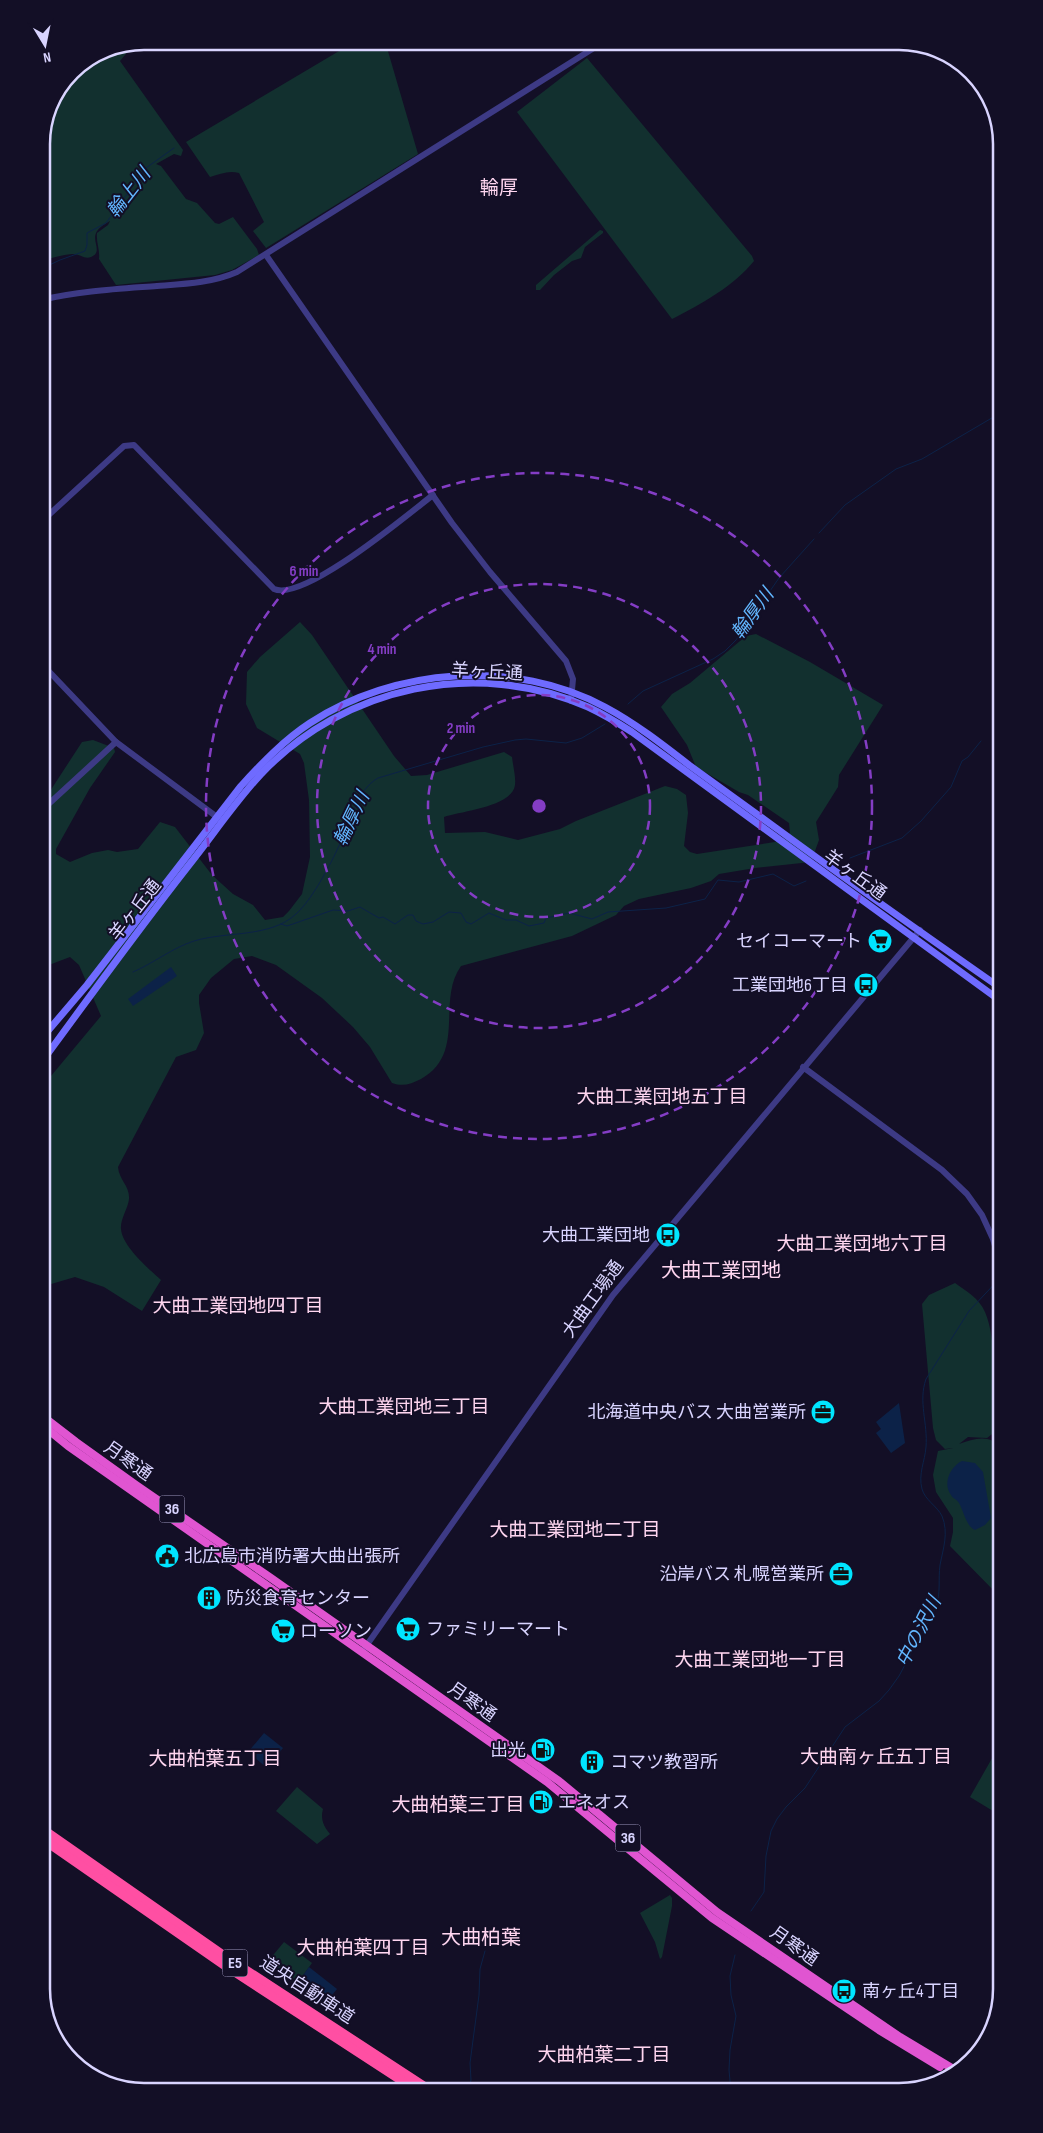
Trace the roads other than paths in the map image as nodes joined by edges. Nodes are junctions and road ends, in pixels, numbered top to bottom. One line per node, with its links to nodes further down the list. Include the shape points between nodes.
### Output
1 (591, 50): 2 (street)
2 (266, 255): 3 (street, via 226,277 199,283 96,291); 4 (street)
3 (50, 299)
4 (433, 495): 5 (street, via 343,564 319,578 283,592 274,589 134,445 124,446); 7 (street, via 490,572 566,661 573,679)
5 (50, 514)
6 (50, 673): 9 (street)
7 (573, 692): 8 (street); 11 (main road, 羊ヶ丘通, via 509,678 466,676 411,682 364,695 309,724 274,752); 13 (main road, 羊ヶ丘通, via 626,719)
8 (571, 701): 12 (main road, 羊ヶ丘通, via 509,685 463,683 428,685 370,701 334,717 305,735 261,774); 14 (main road, 羊ヶ丘通, via 632,732)
9 (116, 742): 10 (street); 11 (street)
10 (50, 804)
11 (216, 817): 12 (street); 17 (main road, 羊ヶ丘通)
12 (223, 822): 18 (main road, 羊ヶ丘通, via 94,988)
13 (920, 930): 14 (street, 大曲工場通); 15 (main road, 羊ヶ丘通)
14 (913, 938): 16 (main road, 羊ヶ丘通); 19 (street, 大曲工場通)
15 (993, 983)
16 (993, 996)
17 (50, 1028)
18 (50, 1050)
19 (803, 1067): 20 (street, via 942,1170 982,1215); 23 (street, 大曲工場通, via 613,1295)
20 (993, 1240)
21 (50, 1422): 23 (highway, 月寒通 / 36, via 271,1578)
22 (50, 1431): 23 (highway, 月寒通 / 36)
23 (364, 1649): 26 (highway, 月寒通 / 36, via 559,1782 717,1912 900,2037); 27 (highway, 月寒通 / 36, via 547,1782 712,1918 879,2030)
24 (50, 1834): 29 (highway, 道央自動車道 / E5, via 223,1955)
25 (50, 1844): 28 (highway, 道央自動車道 / E5, via 224,1965)
26 (950, 2067)
27 (946, 2070)
28 (405, 2083)
29 (419, 2083)

